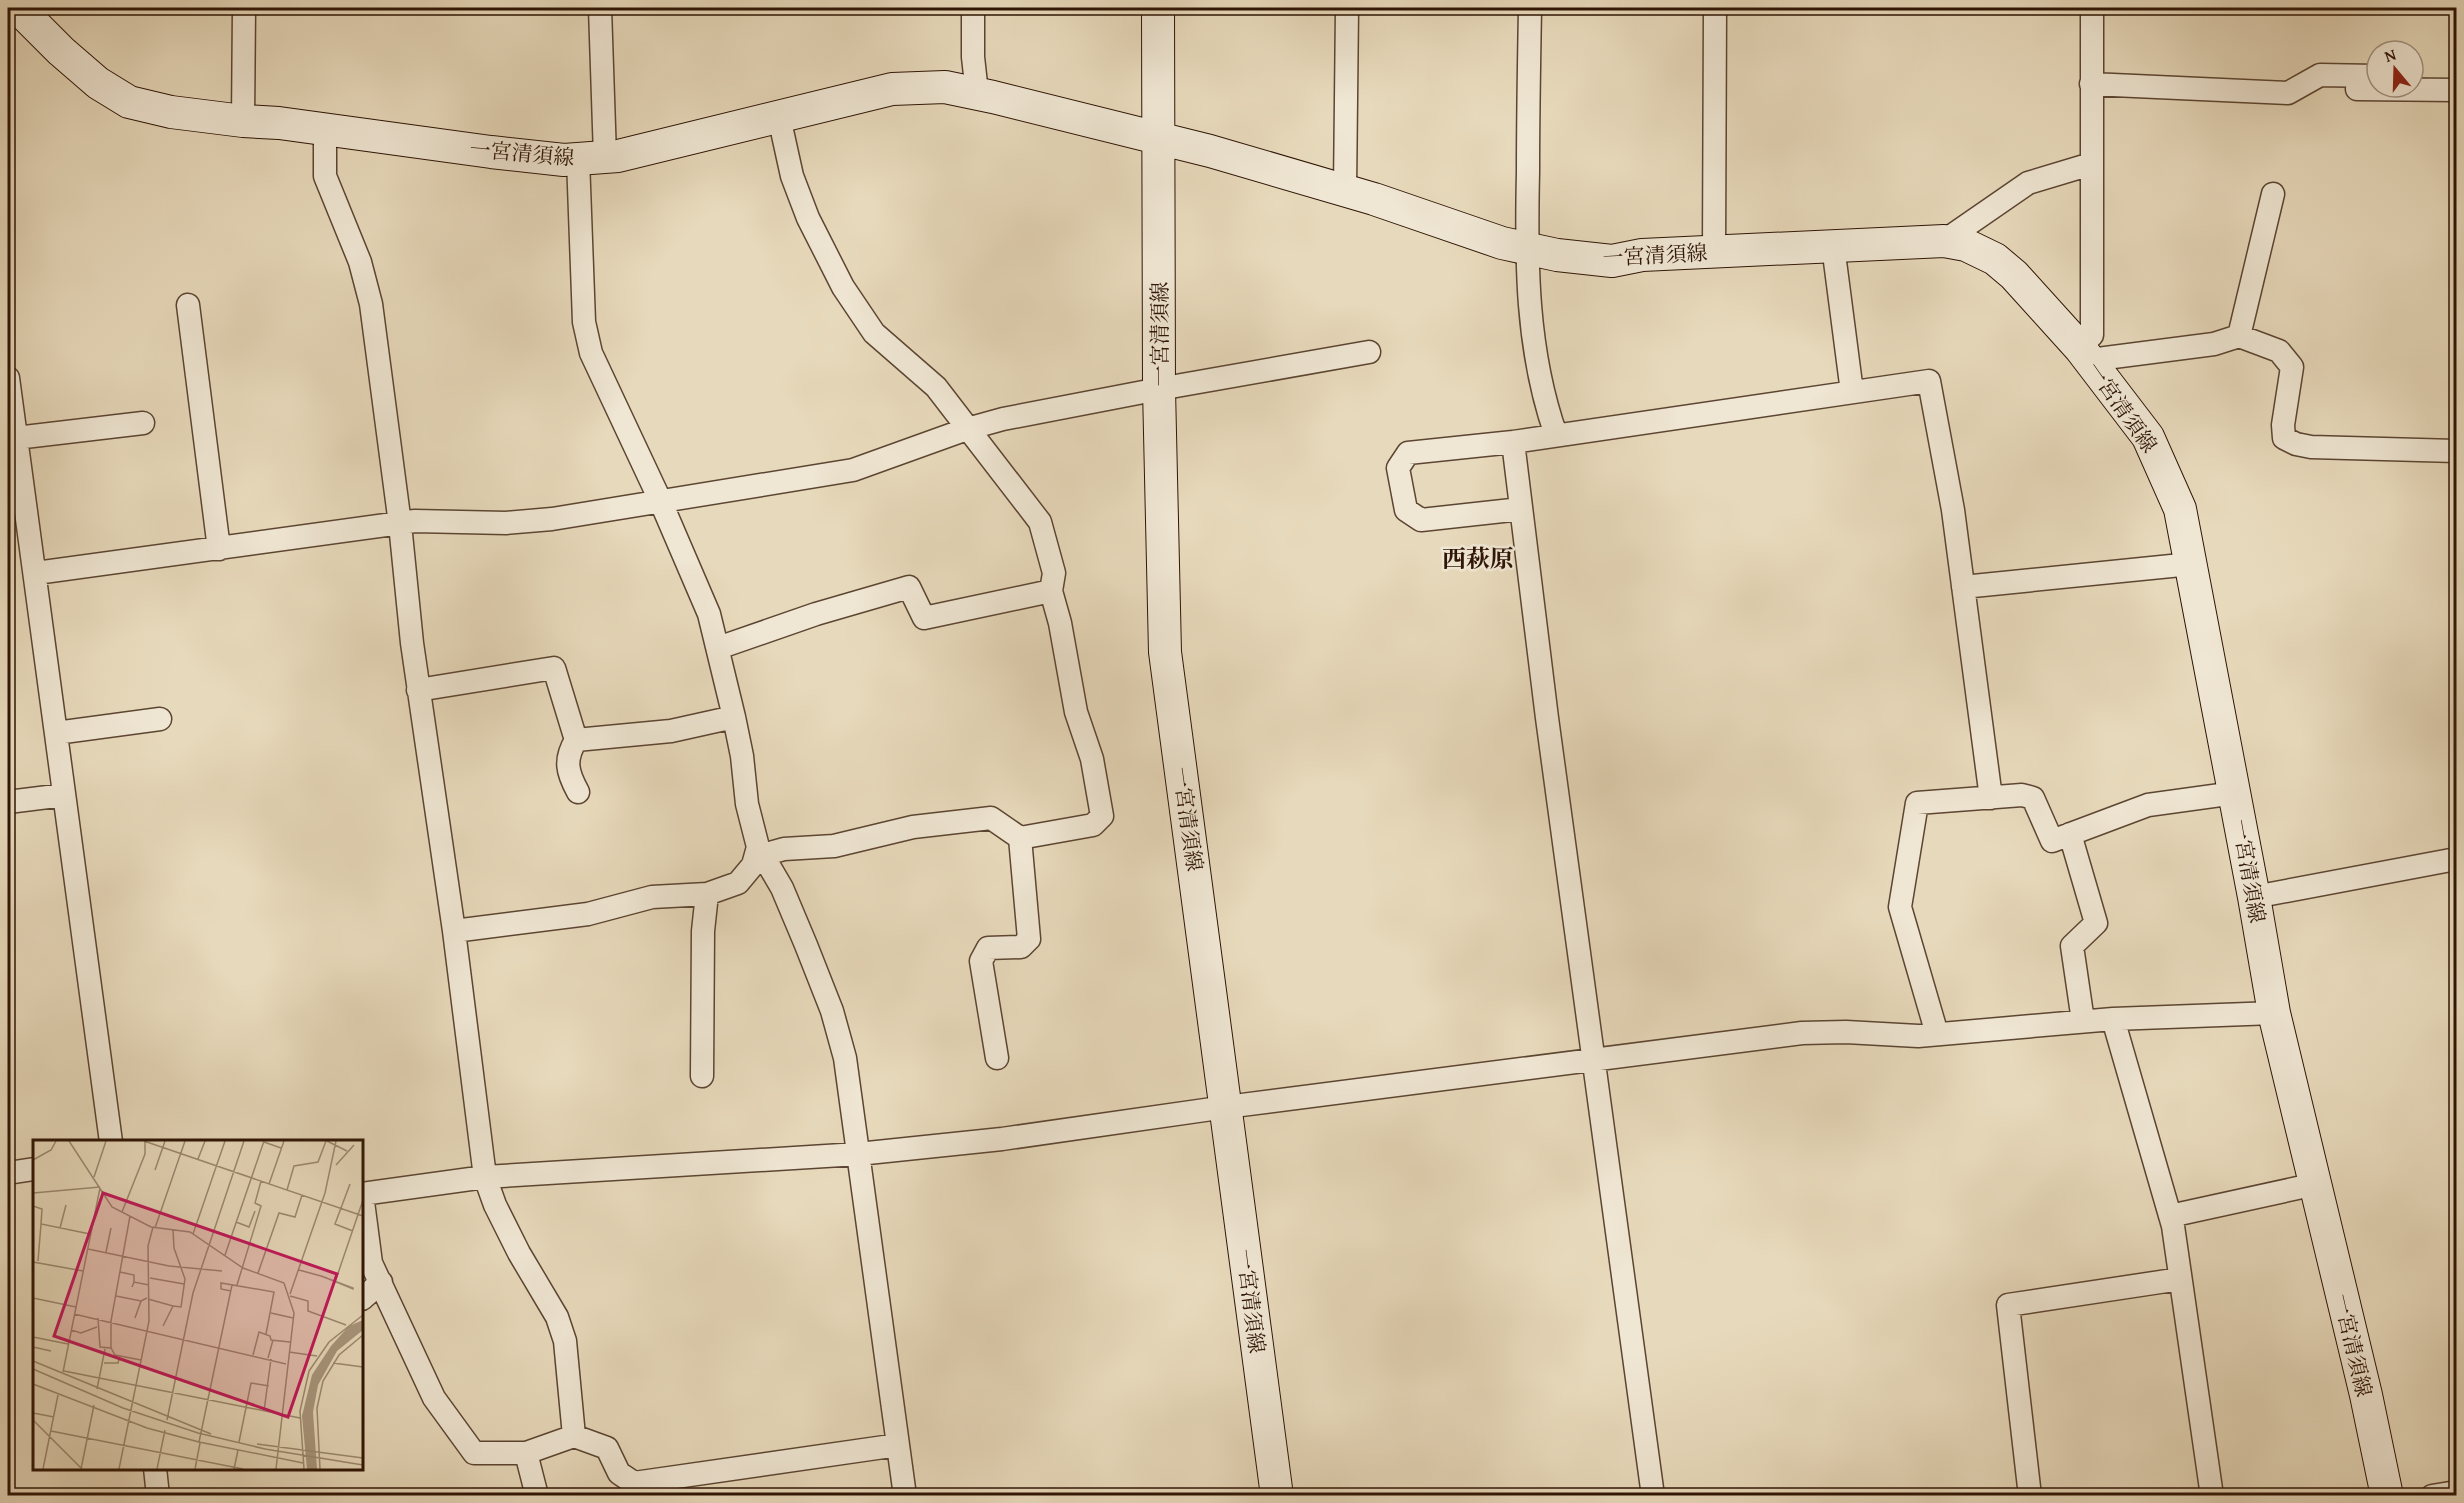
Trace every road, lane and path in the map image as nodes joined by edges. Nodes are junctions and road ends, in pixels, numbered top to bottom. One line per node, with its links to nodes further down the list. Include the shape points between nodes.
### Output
1 (18, 8): 18 (main road, 一宮清須線, via 90,76 129,102)
2 (244, 8): 18 (street)
3 (600, 8): 21 (street)
4 (973, 8): 16 (street)
5 (1158, 8): 20 (main road)
6 (1347, 8): 23 (street)
7 (1530, 8): 27 (street)
8 (1715, 8): 28 (street)
9 (2092, 8): 14 (street)
10 (2353, 76): 11 (street); 14 (street, via 2320,75 2288,93); 15 (street, via 2353,89)
11 (2365, 76)
12 (2425, 77): 13 (street)
13 (2457, 77)
14 (2091, 84): 22 (street)
15 (2457, 90)
16 (977, 93): 17 (main road, 一宮清須線, via 945,87 892,89); 20 (main road, 一宮清須線)
17 (779, 117): 21 (main road, 一宮清須線, via 618,156); 37 (street, via 796,187 843,286 874,333 936,387)
18 (243, 121): 19 (main road, 一宮清須線)
19 (325, 129): 21 (main road, 一宮清須線, via 564,160); 44 (street, via 326,176 360,262 371,304)
20 (1159, 138): 23 (main road, 一宮清須線); 34 (main road, 一宮清須線)
21 (591, 158): 42 (street, via 584,322 591,353)
22 (2091, 164): 25 (street, via 2028,183); 32 (street, via 2092,336)
23 (1345, 190): 27 (main road, 一宮清須線)
24 (2273, 194): 30 (street)
25 (1944, 241): 26 (main road, 一宮清須線); 32 (main road, 一宮清須線, via 1966,245 1995,259)
26 (1833, 246): 28 (main road, 一宮清須線); 35 (street)
27 (1527, 249): 28 (main road, 一宮清須線, via 1612,261 1642,255); 39 (street, via 1536,362)
28 (1714, 252)
29 (188, 305): 45 (street)
30 (2239, 336): 32 (street, via 2214,344); 41 (street, via 2279,351 2292,368 2284,438 2311,447)
31 (1369, 352): 34 (street)
32 (2085, 354): 46 (main road, 一宮清須線, via 2131,413 2156,454 2180,509)
33 (8, 378): 38 (street)
34 (1159, 388): 37 (street); 75 (main road, 一宮清須線, via 1165,652)
35 (1852, 392): 39 (street); 48 (street, via 1929,381)
36 (143, 423): 38 (street)
37 (967, 429): 42 (street, via 853,470); 49 (street, via 1040,522 1054,573)
38 (13, 431): 47 (street)
39 (1556, 435): 40 (street)
40 (1513, 442): 43 (street); 43 (street, via 1408,453 1398,468 1406,510 1421,520)
41 (2457, 451)
42 (660, 500): 44 (street, via 552,519); 50 (street, via 709,614)
43 (1521, 509): 73 (street)
44 (400, 524): 45 (street); 51 (street)
45 (219, 549): 47 (street)
46 (2190, 564): 48 (street); 57 (main road, 一宮清須線)
47 (36, 573): 54 (street)
48 (1963, 587): 59 (street)
49 (1051, 591): 50 (street, via 924,618 909,587); 62 (street, via 1102,816 1093,825)
50 (718, 648): 52 (street)
51 (418, 690): 55 (street, via 554,668); 67 (street)
52 (734, 717): 55 (street, via 671,731); 63 (street, via 747,804)
53 (160, 719): 54 (street)
54 (56, 733): 58 (street)
55 (576, 740): 56 (street, via 568,753 569,769)
56 (578, 792)
57 (2235, 792): 61 (street, via 2148,805); 66 (main road, 一宮清須線)
58 (64, 795): 60 (street); 76 (street)
59 (1991, 798): 61 (street, via 2033,798 2052,841); 71 (street, via 1917,803 1899,906)
60 (8, 802)
61 (2070, 834): 70 (street, via 2096,923 2072,946)
62 (1020, 838): 63 (street, via 991,818 914,827 834,846); 72 (street, via 1029,939 1021,947 988,948 981,961)
63 (761, 851): 65 (street, via 738,883); 77 (street, via 782,888 832,1011 845,1058)
64 (2457, 859): 66 (street)
65 (707, 894): 67 (street, via 652,897 588,914); 74 (street)
66 (2254, 897): 68 (main road, 一宮清須線)
67 (454, 931): 80 (street)
68 (2274, 1013): 69 (street); 81 (main road, 一宮清須線)
69 (2113, 1019): 70 (street); 84 (street)
70 (2083, 1021): 71 (street)
71 (1937, 1034): 73 (street, via 1803,1033)
72 (997, 1058)
73 (1595, 1059): 75 (street); 98 (street)
74 (702, 1076)
75 (1226, 1107): 77 (street, via 1002,1139); 97 (main road, 一宮清須線)
76 (111, 1140)
77 (858, 1154): 80 (street); 89 (street)
78 (33, 1169): 79 (street)
79 (8, 1173)
80 (485, 1177): 82 (street); 88 (street, via 519,1253 557,1317 565,1341)
81 (2316, 1184): 84 (street); 101 (main road, 一宮清須線)
82 (363, 1194)
83 (363, 1202): 86 (street, via 371,1263)
84 (2170, 1216): 85 (street)
85 (2180, 1279): 99 (street, via 2008,1305); 100 (street)
86 (381, 1282): 87 (street); 90 (street, via 434,1398 474,1452)
87 (363, 1298)
88 (574, 1436): 90 (street); 92 (street, via 607,1448 620,1473 634,1483)
89 (898, 1444): 92 (street); 96 (street)
90 (526, 1453): 95 (street)
91 (155, 1470): 94 (street)
92 (683, 1485)
93 (2457, 1492): 102 (street)
94 (158, 1496)
95 (537, 1496)
96 (905, 1496)
97 (1277, 1496)
98 (1653, 1496)
99 (2030, 1496)
100 (2212, 1496)
101 (2387, 1496)
102 (2432, 1496)

